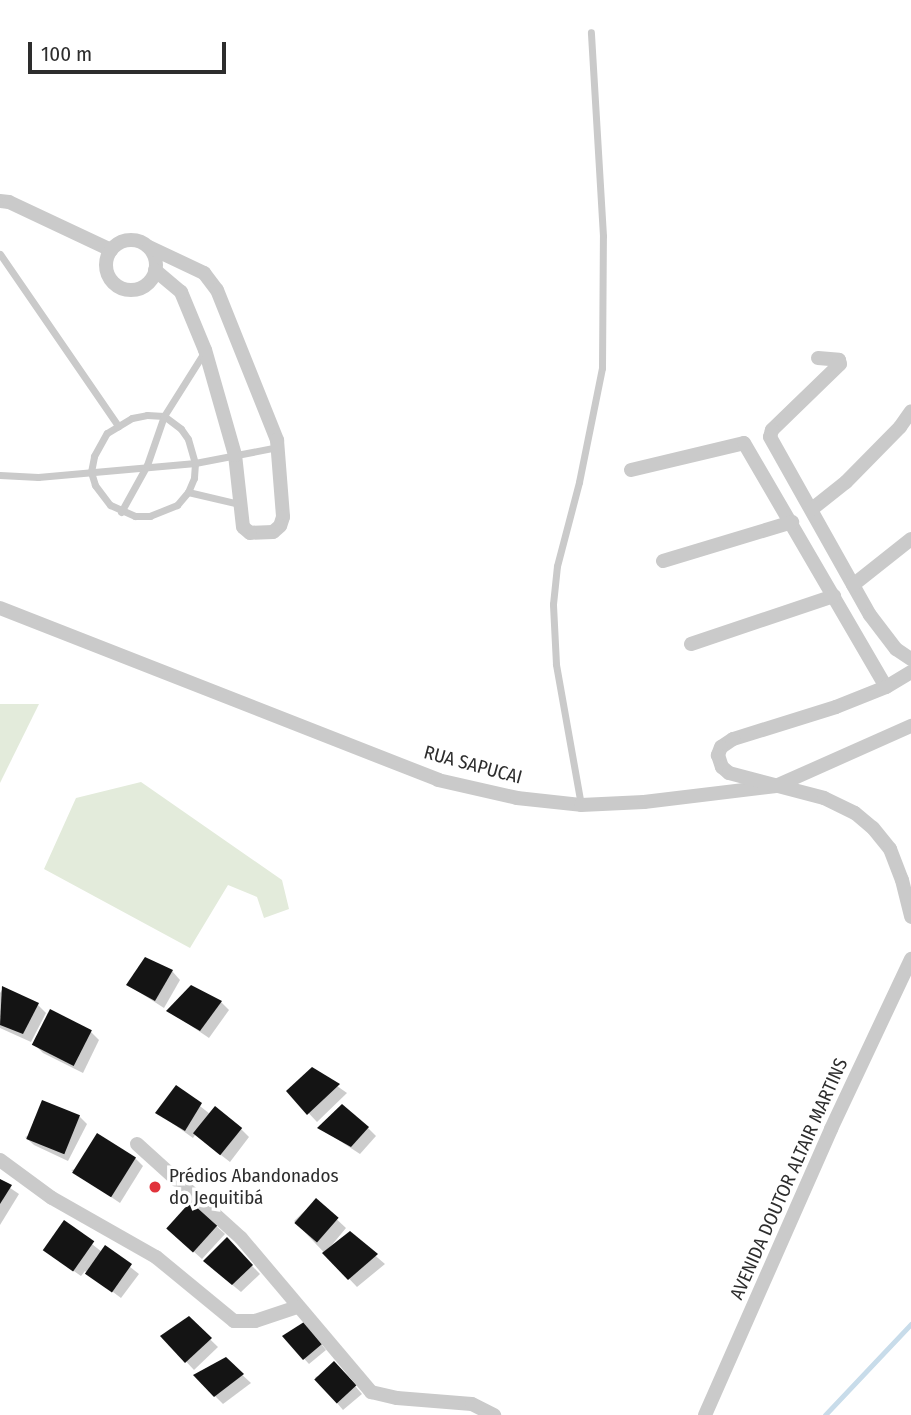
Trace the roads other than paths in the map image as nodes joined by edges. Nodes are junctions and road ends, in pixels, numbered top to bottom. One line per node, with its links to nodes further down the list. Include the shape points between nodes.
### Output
1 (591, 32): 35 (lane, via 603,236 601,368 557,566 553,604 556,664)
2 (0, 201): 4 (street)
3 (149, 247): 4 (street, via 134,240); 6 (street); 12 (street, via 204,273 217,290)
4 (111, 250): 6 (street, via 107,272 123,288 139,288)
5 (0, 254): 11 (lane)
6 (155, 271): 7 (street, via 181,292)
7 (205, 350): 10 (lane); 13 (street)
8 (818, 358): 21 (street, via 839,360 840,364 770,434)
9 (911, 411): 21 (street, via 846,482)
10 (164, 416): 11 (lane, via 147,415); 14 (lane, via 188,439); 15 (lane)
11 (118, 426): 17 (lane, via 100,443)
12 (278, 447): 13 (lane); 20 (street, via 280,526 273,532 250,533 241,521)
13 (235, 455): 14 (lane); 20 (street)
14 (195, 463): 15 (lane); 19 (lane)
15 (147, 465): 17 (lane); 22 (lane)
16 (631, 470): 23 (street, via 744,443)
17 (91, 472): 18 (lane); 22 (lane, via 101,496)
18 (0, 475)
19 (188, 492): 20 (lane); 22 (lane, via 164,512 143,516)
20 (239, 504)
21 (811, 509): 26 (street)
22 (121, 512)
23 (792, 522): 25 (street); 27 (street)
24 (911, 539): 26 (street)
25 (663, 561)
26 (853, 585): 30 (street, via 890,642)
27 (834, 596): 29 (street); 32 (street)
28 (0, 608): 35 (street, RUA SAPUCAI, via 438,780 517,798)
29 (691, 644)
30 (911, 659)
31 (911, 672): 32 (street)
32 (886, 687): 34 (street, via 733,739 722,747 718,755 729,773)
33 (911, 726): 34 (street, RUA SAPUCAI)
34 (776, 786): 35 (street, RUA SAPUCAI); 36 (street, via 824,798 873,828 890,849)
35 (581, 805)
36 (911, 917)
37 (911, 959): 42 (street, AVENIDA DOUTOR ALTAIR MARTINS)
38 (137, 1144): 40 (street, via 241,1238)
39 (0, 1160): 40 (street, via 61,1203 156,1257 234,1321 255,1321)
40 (297, 1307): 41 (street, via 371,1392 472,1404)
41 (494, 1415)
42 (705, 1415)

